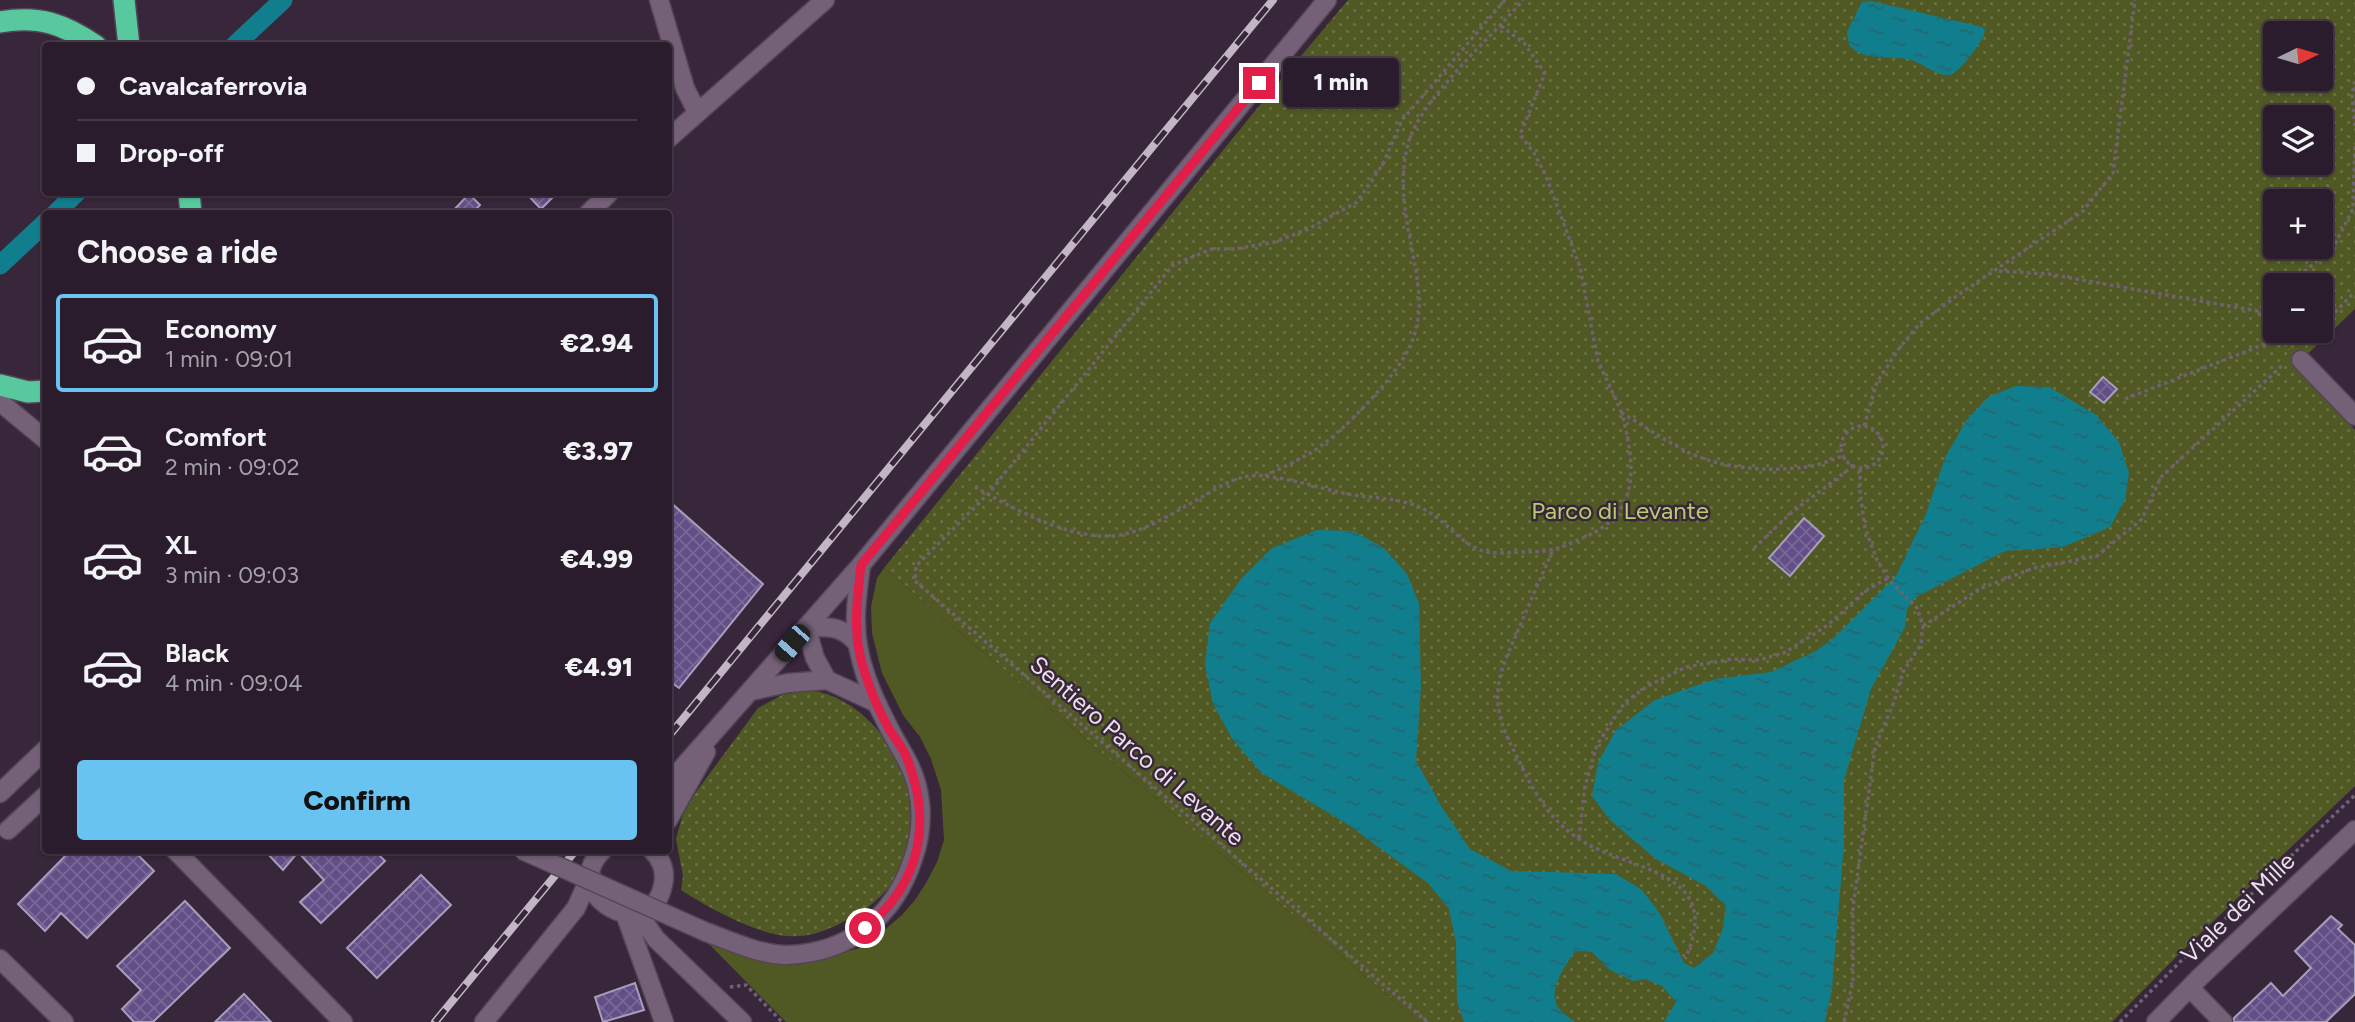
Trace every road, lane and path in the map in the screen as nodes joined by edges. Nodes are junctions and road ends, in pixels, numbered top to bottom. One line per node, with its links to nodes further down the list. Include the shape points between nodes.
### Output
1 (124, 0): 11 (highway)
2 (659, 0): 12 (street)
3 (825, 0): 15 (street)
4 (1327, 0): 45 (street)
5 (1505, 0): 42 (path, Sentiero Parco di Levante, via 1402,120 1383,164 1357,202 1275,242 1212,249 1173,265)
6 (1523, 0): 9 (path)
7 (2135, 0): 21 (path, via 2113,173 2083,211)
8 (0, 22): 10 (highway, via 59,23)
9 (1501, 26): 33 (path, via 1524,43 1545,73 1520,135 1546,176 1580,267 1598,361); 40 (path, via 1450,80 1420,118 1409,142 1403,202 1419,297 1418,324 1410,347 1337,432 1314,451)
10 (90, 42)
11 (129, 42)
12 (671, 42)
13 (672, 44): 15 (street)
14 (2355, 81): 16 (path)
15 (697, 112): 17 (street)
16 (2355, 126)
17 (672, 135)
18 (2355, 146): 22 (path, via 2353,209 2333,248)
19 (606, 196): 20 (street)
20 (592, 210)
21 (1997, 271): 25 (path, via 2048,274); 35 (path, via 1919,324 1877,382)
22 (2303, 273)
23 (2355, 292): 26 (path)
24 (2263, 306): 25 (path)
25 (2257, 311): 31 (path, via 2280,338)
26 (2333, 315)
27 (2307, 343): 28 (path)
28 (2296, 356): 34 (street); 47 (path, via 2161,477 2143,519 2097,556 2034,568 1981,588)
29 (0, 385): 30 (highway, via 28,393)
30 (42, 391)
31 (2125, 399)
32 (0, 402): 36 (street)
33 (1622, 413): 37 (path, via 1689,453 1730,465 1808,467); 44 (path, via 1631,451 1630,486 1621,511 1601,530)
34 (2355, 416)
35 (1864, 426): 37 (path, via 1846,432 1841,443); 39 (path, via 1880,436 1883,449 1878,461)
36 (42, 437)
37 (1843, 456): 38 (path)
38 (1853, 466): 39 (path); 43 (path)
39 (1860, 468): 46 (path, via 1866,528)
40 (1265, 476): 42 (path, via 1234,479 1164,518 1115,536 1055,526); 44 (path, via 1391,499 1428,511 1481,551)
41 (975, 487): 42 (path)
42 (988, 494): 81 (path, Sentiero Parco di Levante, via 916,566 915,581)
43 (1754, 548)
44 (1552, 552): 62 (path, via 1507,657 1497,688 1498,712 1533,791 1551,816)
45 (861, 565): 48 (street); 49 (street)
46 (1889, 580): 47 (path, via 1917,608); 62 (path, via 1865,591 1828,625 1784,653 1686,667 1625,702 1597,745)
47 (1923, 626): 82 (path, via 1921,644 1903,672 1875,747 1853,907 1853,981)
48 (806, 627): 49 (street, via 833,627); 50 (street); 51 (street)
49 (857, 643): 52 (street)
50 (827, 680): 51 (street); 52 (street)
51 (751, 691): 53 (street)
52 (877, 703): 64 (street, bridge, via 917,787 919,841 895,901 846,941 808,953 784,955 754,949)
53 (715, 733): 55 (street); 59 (street)
54 (42, 753): 56 (street)
55 (672, 781)
56 (0, 793)
57 (2355, 795): 83 (path)
58 (42, 798): 60 (street)
59 (672, 813)
60 (3, 830)
61 (2355, 830): 73 (street, Viale dei Mille)
62 (1579, 839): 72 (path, via 1670,878 1689,896 1696,919)
63 (179, 854): 76 (street)
64 (531, 854)
65 (600, 854): 67 (street)
66 (663, 858): 70 (street, via 665,878 657,900)
67 (591, 875): 68 (street); 69 (street)
68 (603, 905): 69 (street); 70 (street)
69 (576, 908): 77 (street)
70 (631, 914): 74 (street); 78 (street)
71 (0, 959): 75 (street)
72 (1685, 959)
73 (2190, 988): 84 (street, Viale dei Mille); 85 (street)
74 (711, 990): 79 (street); 80 (path, via 746,985)
75 (64, 1022)
76 (343, 1022)
77 (484, 1022)
78 (664, 1022)
79 (742, 1022)
80 (782, 1022)
81 (1427, 1022)
82 (1844, 1022)
83 (2120, 1022)
84 (2156, 1022)
85 (2223, 1022)

